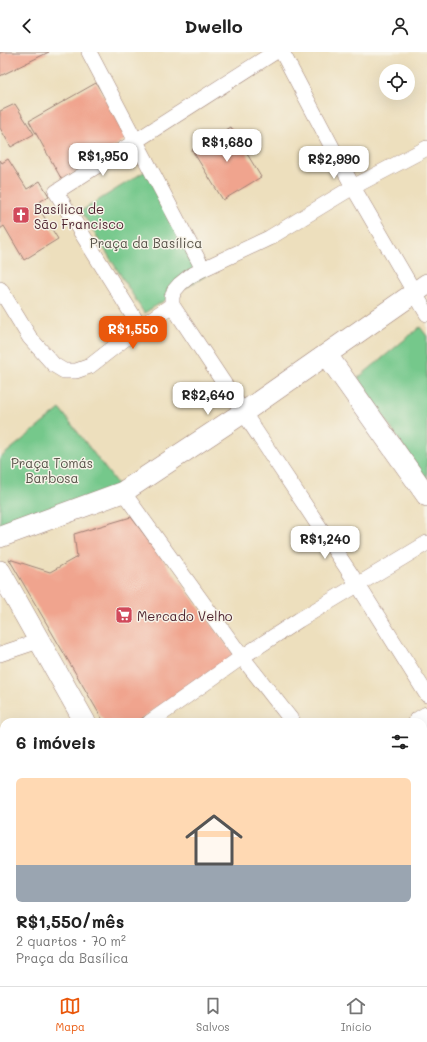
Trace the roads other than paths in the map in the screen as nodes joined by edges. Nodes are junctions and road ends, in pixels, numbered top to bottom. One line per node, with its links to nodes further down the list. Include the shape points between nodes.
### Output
1 (89, 52): 4 (street)
2 (275, 52): 4 (street)
3 (282, 52): 6 (street)
4 (136, 140): 7 (street); 12 (street, via 56,192)
5 (427, 148): 6 (street)
6 (353, 187): 7 (street, via 269,238); 9 (street)
7 (203, 269): 10 (street, via 180,284 174,291)
8 (0, 289): 12 (street, via 30,338 54,365 64,371 76,371 90,366)
9 (421, 289): 11 (street); 13 (street)
10 (172, 305): 12 (street); 14 (street)
11 (427, 314)
12 (140, 328)
13 (327, 355): 14 (street); 16 (street)
14 (244, 412): 15 (street); 20 (street)
15 (123, 492): 17 (street); 23 (street)
16 (427, 496)
17 (0, 537)
18 (427, 543): 20 (street)
19 (0, 571): 21 (street)
20 (358, 585): 23 (street); 24 (street)
21 (39, 641): 22 (street); 25 (street)
22 (0, 654)
23 (242, 657): 26 (street); 27 (street)
24 (427, 695)
25 (82, 718)
26 (156, 718)
27 (290, 718)

